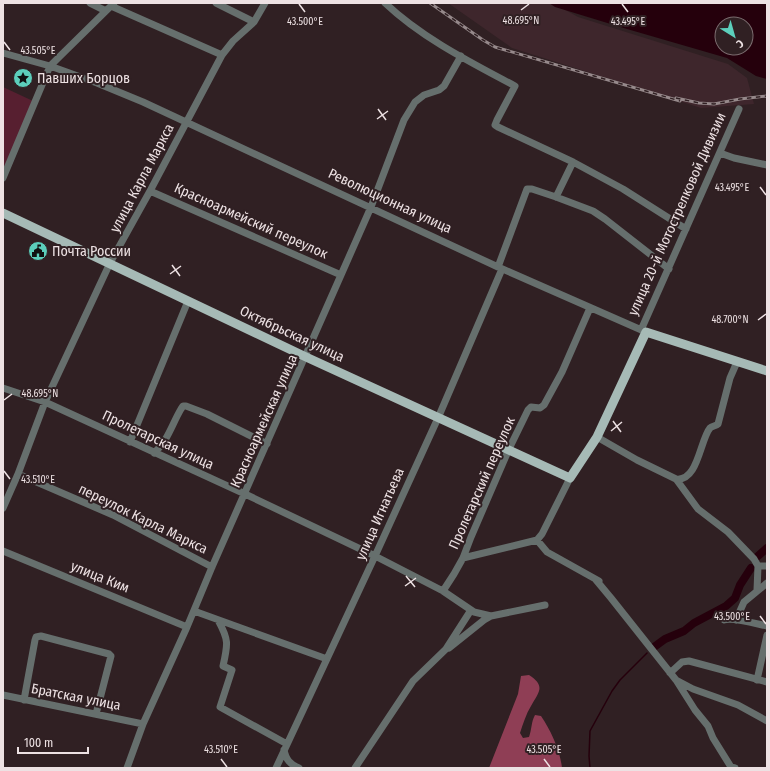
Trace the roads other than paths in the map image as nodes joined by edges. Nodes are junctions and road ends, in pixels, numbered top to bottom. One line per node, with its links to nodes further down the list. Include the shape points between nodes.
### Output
1 (90, 3): 5 (street)
2 (216, 3): 6 (street)
3 (265, 3): 6 (street, улица Карла Маркса)
4 (385, 3): 9 (street, via 408,23)
5 (110, 7): 8 (street); 10 (street)
6 (254, 22): 8 (street, улица Карла Маркса)
7 (3, 53): 10 (street, Революционная улица)
8 (222, 55): 12 (street, улица Карла Маркса)
9 (461, 56): 14 (street, via 514,86 495,125); 19 (street, Красноармейская улица, via 444,86 415,102 404,120)
10 (50, 66): 12 (street, Революционная улица, via 97,83); 16 (street)
11 (739, 109): 13 (street, улица 20-й Мотострелковой Дивизии)
12 (187, 122): 17 (street, улица Карла Маркса); 19 (street, Революционная улица)
13 (720, 153): 15 (street); 21 (street, улица 20-й Мотострелковой Дивизии)
14 (573, 162): 18 (street); 21 (street)
15 (767, 166)
16 (3, 178)
17 (150, 191): 22 (street, улица Карла Маркса); 25 (street, Красноармейский переулок)
18 (556, 197): 23 (street, улица Игнатьева, via 527,189); 24 (street, via 593,211)
19 (370, 207): 23 (street, Революционная улица); 25 (street, Красноармейская улица)
20 (3, 213): 22 (main road, Октябрьская улица)
21 (686, 229): 24 (street, улица 20-й Мотострелковой Дивизии)
22 (110, 263): 26 (main road, Октябрьская улица); 33 (street, улица Карла Маркса)
23 (500, 268): 27 (street, Революционная улица); 34 (street, улица Игнатьева)
24 (669, 269): 28 (street, улица 20-й Мотострелковой Дивизии)
25 (341, 276): 29 (street, Красноармейская улица)
26 (188, 301): 29 (main road, Октябрьская улица); 36 (street)
27 (590, 308): 28 (street, Революционная улица); 38 (street, Пролетарский переулок, via 562,372 544,405 540,408 529,408)
28 (644, 331): 30 (main road, Революционная улица); 35 (main road, улица 20-й Мотострелковой Дивизии)
29 (306, 357): 34 (main road, Октябрьская улица); 37 (street, Красноармейская улица)
30 (737, 362): 31 (main road, Революционная улица); 42 (street, via 730,378 718,424 710,429 688,476)
31 (767, 371)
32 (3, 388): 33 (street, Пролетарская улица)
33 (45, 402): 36 (street, Пролетарская улица); 40 (street, улица Карла Маркса)
34 (438, 418): 38 (main road, Октябрьская улица); 47 (street, улица Игнатьева)
35 (596, 437): 41 (main road, улица 20-й Мотострелковой Дивизии); 42 (street)
36 (130, 442): 39 (street, Пролетарская улица)
37 (267, 444): 39 (street, via 207,414 183,406 161,447); 43 (street, Красноармейская улица)
38 (509, 450): 41 (main road, Октябрьская улица); 48 (street, Пролетарский переулок)
39 (154, 453): 43 (street, Пролетарская улица)
40 (18, 474): 44 (street, улица Карла Маркса); 51 (street, переулок Карла Маркса, via 113,515)
41 (570, 478): 45 (street, улица 20-й Мотострелковой Дивизии)
42 (676, 479): 49 (street, via 698,509 743,546)
43 (245, 494): 47 (street, Пролетарская улица); 51 (street, Красноармейская улица)
44 (3, 508)
45 (537, 540): 48 (street); 52 (street, via 547,552)
46 (3, 551): 65 (street, улица Ким)
47 (375, 556): 56 (street, Пролетарская улица); 68 (street, улица Игнатьева)
48 (463, 558): 56 (street, Пролетарский переулок)
49 (758, 566): 50 (street); 55 (street)
50 (767, 566)
51 (212, 567): 59 (street, Красноармейская улица)
52 (596, 580): 54 (street); 69 (street)
53 (767, 583): 55 (street)
54 (605, 584)
55 (757, 590): 63 (street, via 744,602)
56 (443, 591): 58 (street, Пролетарская улица)
57 (545, 606): 60 (street)
58 (471, 610): 60 (street, Пролетарская улица); 67 (street)
59 (194, 611): 61 (street); 65 (street, Красноармейская улица)
60 (491, 616): 67 (street)
61 (218, 620): 68 (street); 78 (street, via 228,644 223,666 232,670 220,707)
62 (724, 620): 63 (street)
63 (736, 620): 64 (street)
64 (767, 626)
65 (187, 627): 77 (street, Красноармейская улица)
66 (767, 635): 71 (street)
67 (443, 653): 82 (street, via 413,681)
68 (327, 659): 78 (street, улица Игнатьева)
69 (670, 673): 70 (street); 71 (street, via 685,661)
70 (676, 680): 76 (street, via 738,705); 83 (street, via 708,726 731,767)
71 (757, 680): 72 (street)
72 (767, 682)
73 (3, 696): 74 (street, Братская улица)
74 (24, 700): 75 (street, Братская улица); 75 (street, via 35,640 41,636 111,656)
75 (96, 714): 77 (street, Братская улица)
76 (767, 721)
77 (143, 724): 79 (street, Красноармейская улица)
78 (285, 747): 80 (street, улица Игнатьева); 81 (street, via 286,757 290,763)
79 (128, 768)
80 (276, 768)
81 (299, 768)
82 (355, 768)
83 (735, 768)

